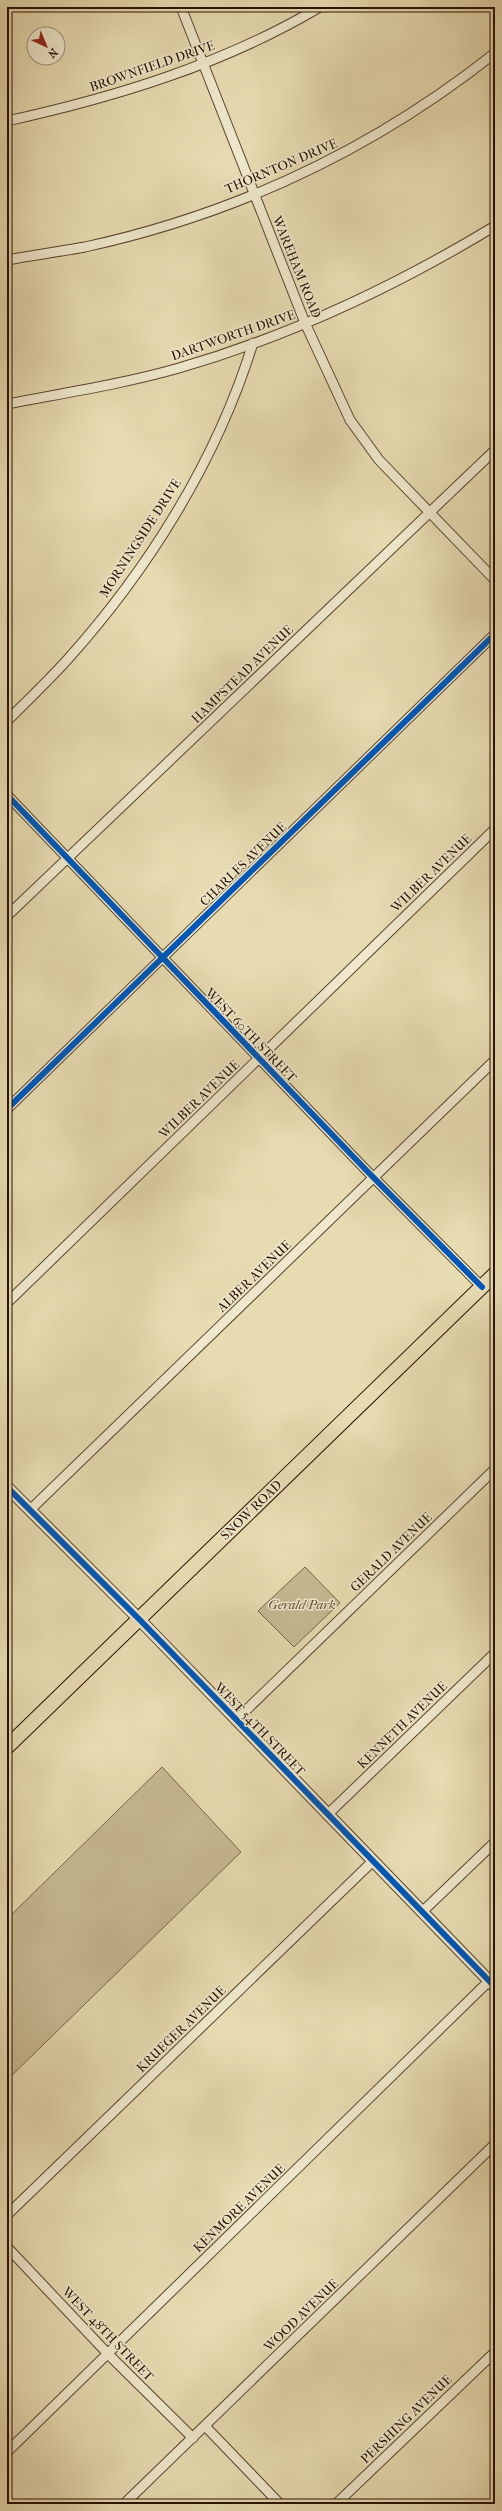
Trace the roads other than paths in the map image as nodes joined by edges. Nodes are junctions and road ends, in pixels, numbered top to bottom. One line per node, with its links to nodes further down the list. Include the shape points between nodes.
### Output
1 (181, 7): 4 (street, WAREHAM ROAD)
2 (320, 7): 4 (street, BROWNFIELD DRIVE, via 289,25)
3 (495, 53): 6 (street, THORNTON DRIVE, via 460,81 401,121 344,154)
4 (203, 64): 5 (street, BROWNFIELD DRIVE, via 85,103); 6 (street, WAREHAM ROAD)
5 (7, 121)
6 (254, 195): 8 (street, THORNTON DRIVE, via 162,226 85,246); 9 (street, WAREHAM ROAD)
7 (495, 226): 9 (street, DARTWORTH DRIVE, via 390,285)
8 (7, 260)
9 (305, 323): 10 (street, DARTWORTH DRIVE); 13 (street, WAREHAM ROAD, via 350,420 379,460)
10 (253, 344): 11 (street, DARTWORTH DRIVE, via 178,368); 16 (street, MORNINGSIDE DRIVE, via 240,387 214,446 125,590 67,660)
11 (7, 404)
12 (495, 450): 13 (street, HAMPSTEAD AVENUE)
13 (430, 513): 14 (street, WAREHAM ROAD); 19 (street, HAMPSTEAD AVENUE)
14 (495, 580)
15 (495, 634): 21 (street, CHARLES AVENUE)
16 (7, 721)
17 (7, 795): 19 (street, WEST 60TH STREET)
18 (495, 829): 22 (street, WILBER AVENUE)
19 (68, 858): 20 (street, HAMPSTEAD AVENUE); 21 (street, WEST 60TH STREET)
20 (7, 916)
21 (162, 958): 22 (street, WEST 60TH STREET); 24 (street, CHARLES AVENUE)
22 (259, 1059): 25 (street, WEST 60TH STREET); 28 (street, WILBER AVENUE)
23 (495, 1060): 25 (street, ALBER AVENUE)
24 (7, 1109)
25 (374, 1178): 27 (street, WEST 60TH STREET); 31 (street, ALBER AVENUE)
26 (495, 1274): 27 (main road, SNOW ROAD)
27 (482, 1287): 32 (main road, SNOW ROAD)
28 (7, 1303)
29 (495, 1470): 34 (street, GERALD AVENUE)
30 (7, 1487): 31 (street, WEST 54TH STREET)
31 (30, 1510): 32 (street, WEST 54TH STREET)
32 (139, 1620): 34 (street, WEST 54TH STREET); 35 (main road, SNOW ROAD)
33 (495, 1653): 36 (street, KENNETH AVENUE)
34 (236, 1720): 36 (street, WEST 54TH STREET)
35 (7, 1747)
36 (328, 1816): 38 (street, WEST 54TH STREET)
37 (495, 1842): 39 (street)
38 (373, 1861): 39 (street, WEST 54TH STREET); 42 (street, KRUEGER AVENUE)
39 (422, 1912): 40 (street, WEST 54TH STREET)
40 (492, 1984): 45 (street, KENMORE AVENUE)
41 (495, 2144): 46 (street, WOOD AVENUE)
42 (7, 2215)
43 (7, 2247): 45 (street, WEST 48TH STREET)
44 (495, 2352): 51 (street, PERSHING AVENUE)
45 (108, 2354): 47 (street, WEST 48TH STREET); 48 (street, KENMORE AVENUE)
46 (205, 2426): 47 (street, WOOD AVENUE); 50 (street)
47 (193, 2438): 49 (street, WOOD AVENUE)
48 (7, 2452)
49 (124, 2504)
50 (280, 2504)
51 (336, 2504)

